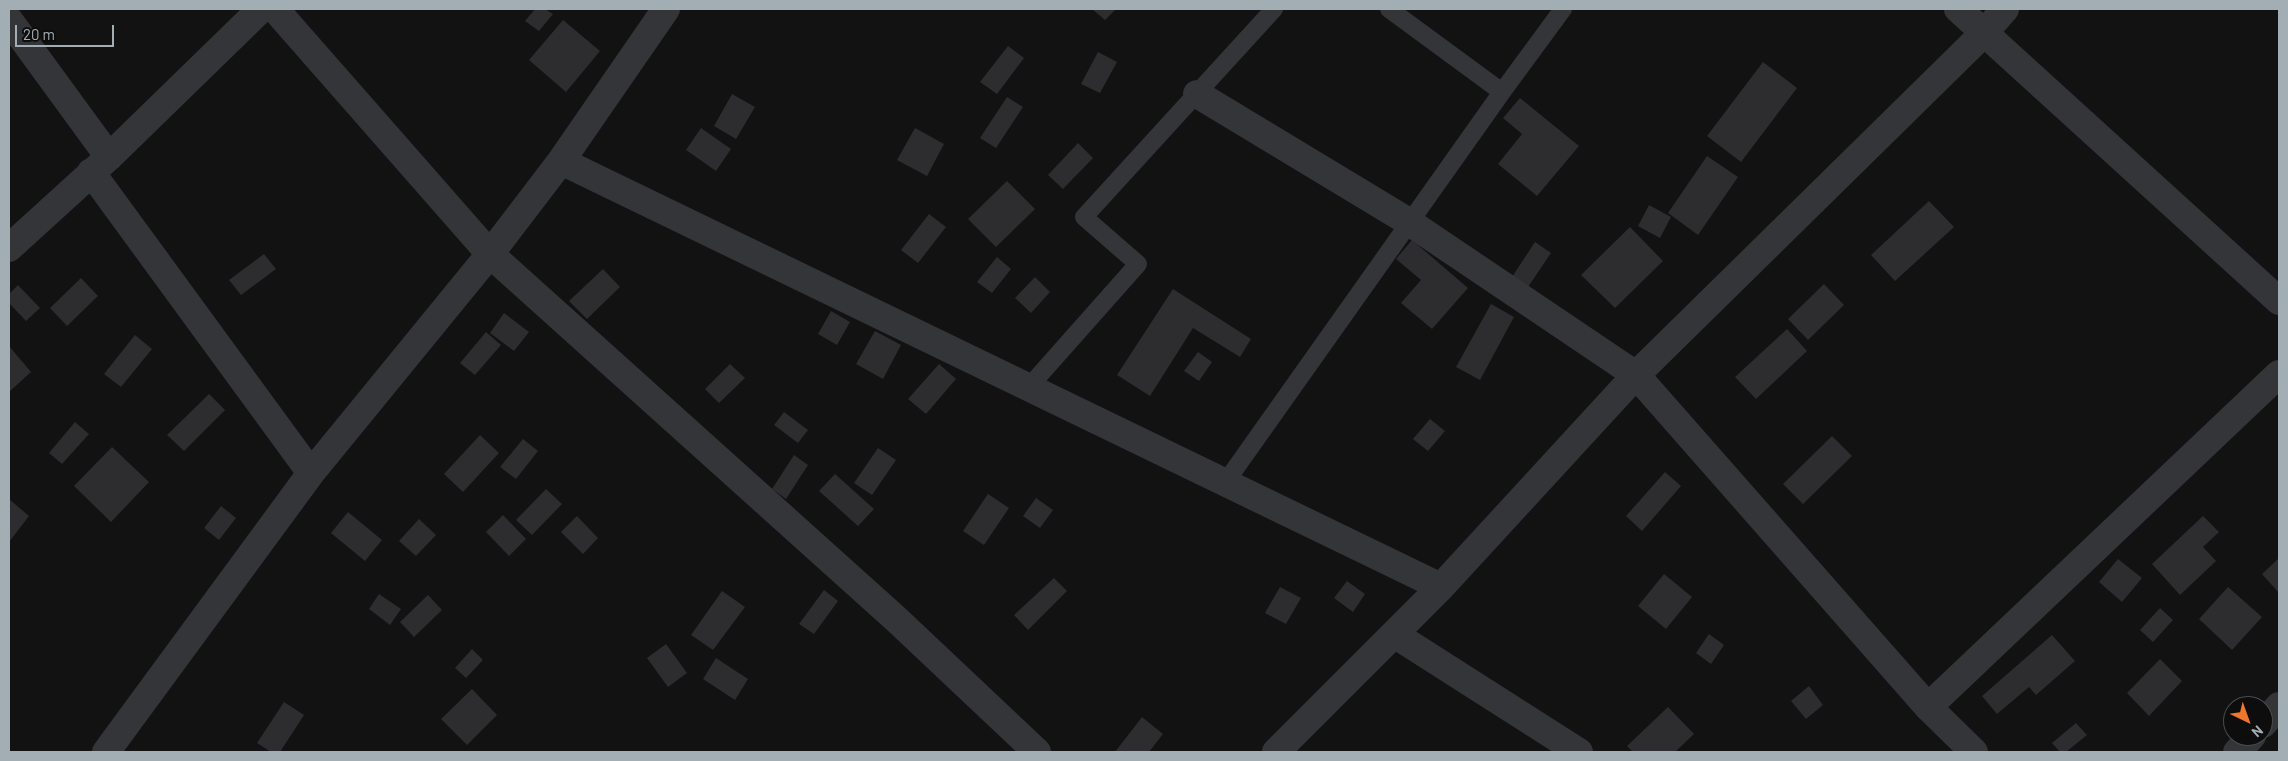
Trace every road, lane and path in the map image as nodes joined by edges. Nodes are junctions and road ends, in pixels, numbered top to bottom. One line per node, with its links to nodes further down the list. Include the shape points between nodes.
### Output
1 (261, 9): 14 (street)
2 (275, 9): 17 (street)
3 (666, 9): 13 (street)
4 (1274, 9): 12 (lane)
5 (1389, 9): 11 (lane)
6 (1563, 9): 11 (lane)
7 (1958, 9): 10 (street)
8 (2005, 9): 10 (street)
9 (9, 20): 14 (street)
10 (1984, 33): 18 (street); 20 (street)
11 (1502, 92): 15 (lane)
12 (1197, 94): 15 (street); 21 (lane, via 1084,217 1138,264)
13 (561, 161): 17 (street); 21 (street)
14 (100, 165): 16 (street); 22 (street)
15 (1409, 222): 20 (street); 23 (lane)
16 (9, 248)
17 (490, 254): 22 (street); 28 (street, via 889,613)
18 (2279, 301)
19 (2279, 374): 26 (street)
20 (1636, 375): 24 (street); 26 (street)
21 (1028, 388): 23 (street)
22 (311, 473): 27 (street)
23 (1225, 483): 24 (street)
24 (1441, 587): 25 (street)
25 (1394, 634): 29 (street); 30 (street)
26 (1928, 707): 31 (street)
27 (106, 752)
28 (1037, 752)
29 (1276, 752)
30 (1579, 752)
31 (1974, 752)

